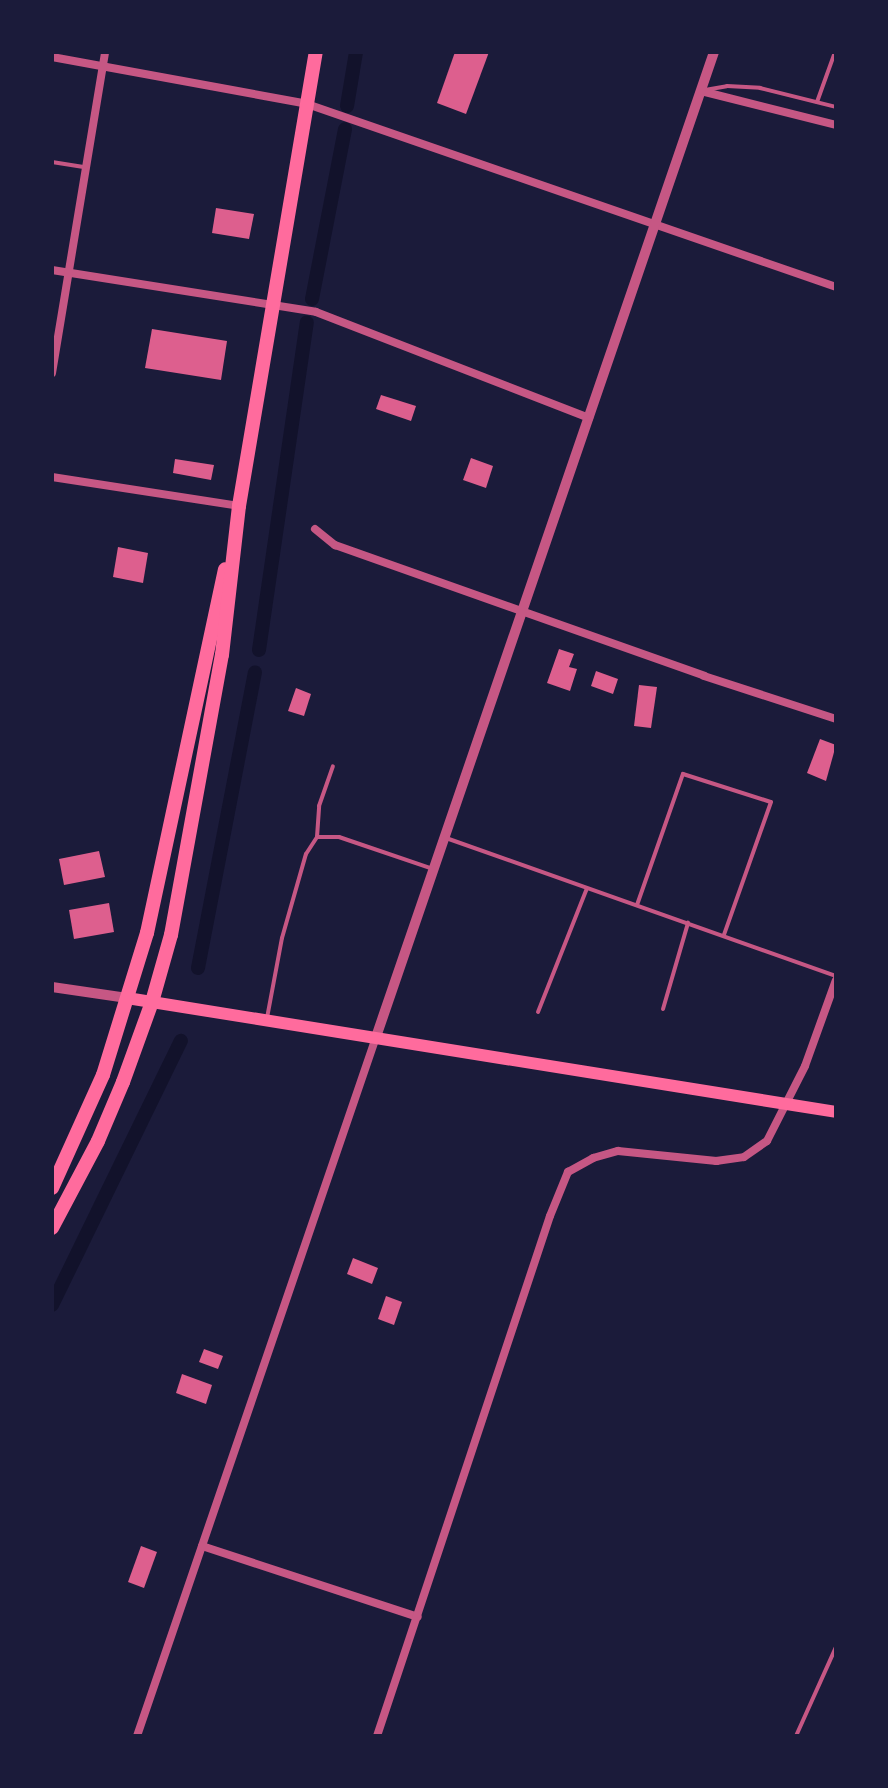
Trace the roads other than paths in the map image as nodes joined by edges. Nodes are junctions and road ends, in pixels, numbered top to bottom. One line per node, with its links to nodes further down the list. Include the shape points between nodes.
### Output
1 (105, 52): 6 (street)
2 (316, 52): 9 (main road)
3 (714, 52): 7 (street)
4 (835, 52): 8 (lane)
5 (52, 57): 6 (street)
6 (103, 66): 9 (street); 13 (street)
7 (701, 91): 8 (lane, via 760,88); 11 (street); 14 (street)
8 (817, 102): 10 (lane)
9 (307, 104): 14 (street); 18 (main road)
10 (836, 107)
11 (836, 125)
12 (52, 162): 13 (lane)
13 (86, 168): 16 (street)
14 (655, 226): 17 (street); 20 (street)
15 (52, 270): 16 (street)
16 (68, 272): 18 (street); 19 (street)
17 (836, 287)
18 (272, 304): 20 (street, via 316,312); 22 (main road)
19 (52, 373)
20 (589, 418): 24 (street)
21 (52, 477): 22 (street)
22 (239, 506): 36 (main road, via 166,855); 37 (main road, via 207,744 171,935)
23 (315, 529): 24 (street, via 335,545)
24 (522, 610): 25 (street); 28 (street)
25 (836, 719)
26 (333, 766): 27 (lane, via 319,806)
27 (317, 837): 29 (lane, via 339,837); 40 (lane, via 306,854 282,938)
28 (444, 838): 29 (street); 30 (lane)
29 (433, 869): 41 (street)
30 (587, 888): 31 (lane); 39 (lane)
31 (637, 905): 32 (lane); 33 (lane, via 683,774 771,802)
32 (688, 923): 33 (lane); 38 (lane)
33 (724, 935): 34 (lane)
34 (836, 978): 46 (street, via 805,1066 767,1141 744,1157 716,1161 618,1151 568,1172)
35 (52, 987): 36 (street)
36 (127, 998): 37 (main road); 43 (main road, via 103,1075)
37 (152, 1002): 40 (main road); 44 (main road, via 98,1141)
38 (663, 1009)
39 (538, 1012)
40 (267, 1020): 41 (main road)
41 (376, 1037): 42 (main road); 45 (street)
42 (836, 1112)
43 (52, 1188)
44 (52, 1228)
45 (202, 1546): 46 (street); 48 (street)
46 (418, 1617): 49 (street)
47 (836, 1647): 50 (lane)
48 (137, 1736)
49 (377, 1736)
50 (796, 1736)

